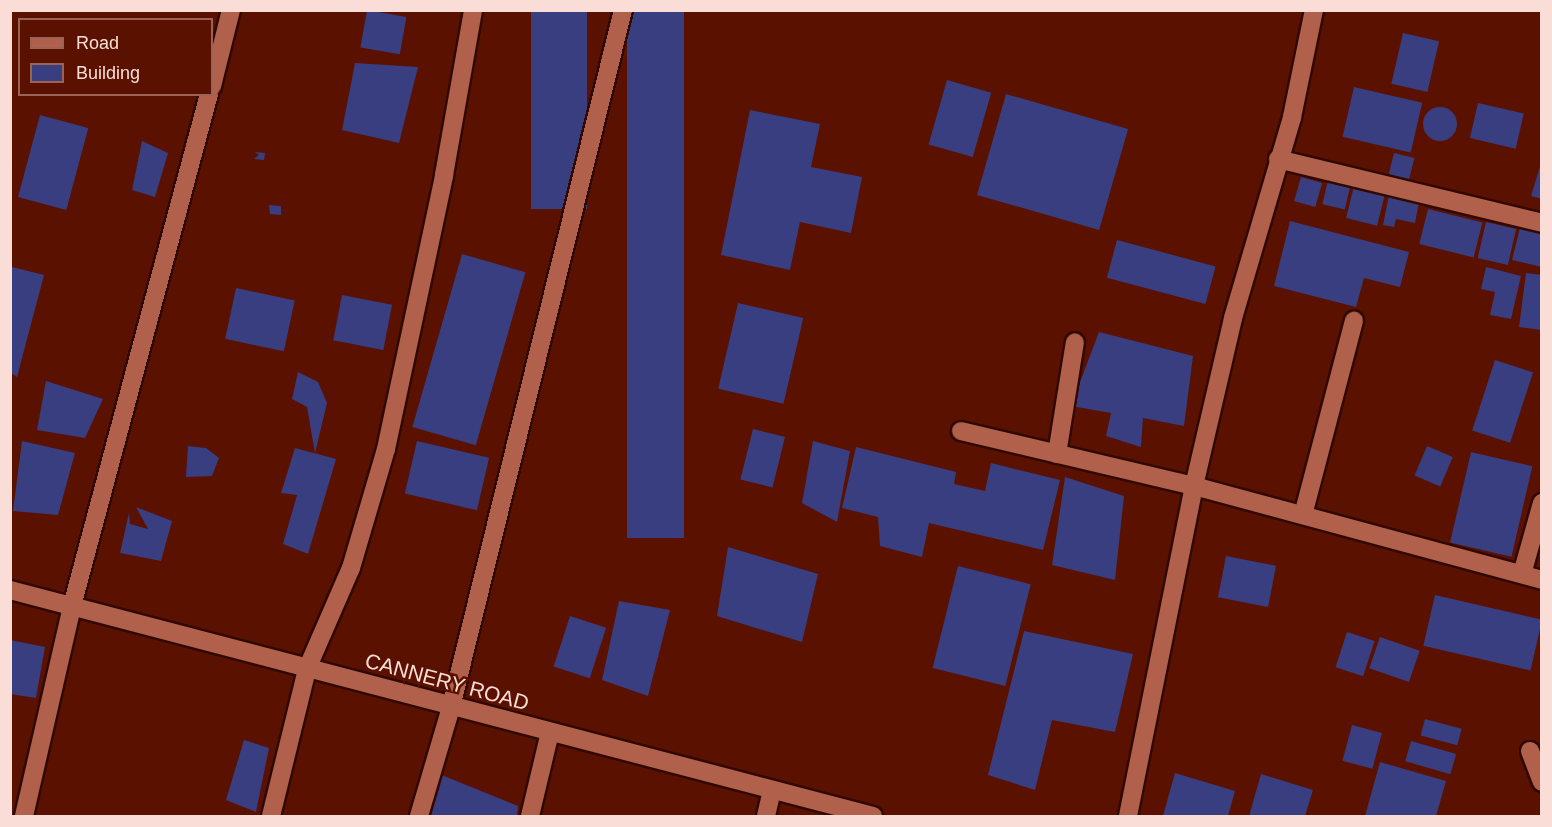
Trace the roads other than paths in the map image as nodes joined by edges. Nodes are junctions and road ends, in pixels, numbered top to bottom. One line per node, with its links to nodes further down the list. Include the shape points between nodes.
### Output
1 (231, 10): 5 (street)
2 (473, 10): 20 (street, via 444,175 386,449 351,568)
3 (623, 10): 21 (street)
4 (1314, 10): 7 (street)
5 (213, 82)
6 (208, 96): 19 (street)
7 (1278, 159): 8 (street); 13 (street, via 1233,318)
8 (1542, 223)
9 (1354, 321): 15 (street)
10 (1075, 342): 12 (street)
11 (961, 431): 12 (street)
12 (1057, 454): 13 (street)
13 (1194, 486): 15 (street); 32 (street)
14 (1542, 503): 16 (street)
15 (1303, 516): 16 (street)
16 (1522, 574): 17 (street)
17 (1542, 580)
18 (10, 590): 19 (street, CANNERY ROAD)
19 (72, 606): 20 (street, CANNERY ROAD); 26 (street)
20 (308, 669): 21 (street, CANNERY ROAD); 27 (street)
21 (451, 706): 22 (street, CANNERY ROAD); 28 (street)
22 (550, 732): 25 (street, CANNERY ROAD); 29 (street)
23 (1530, 751): 24 (street)
24 (1542, 782)
25 (772, 790): 30 (street); 31 (street, CANNERY ROAD)
26 (24, 816)
27 (271, 816)
28 (420, 816)
29 (530, 816)
30 (766, 816)
31 (873, 816)
32 (1128, 816)

